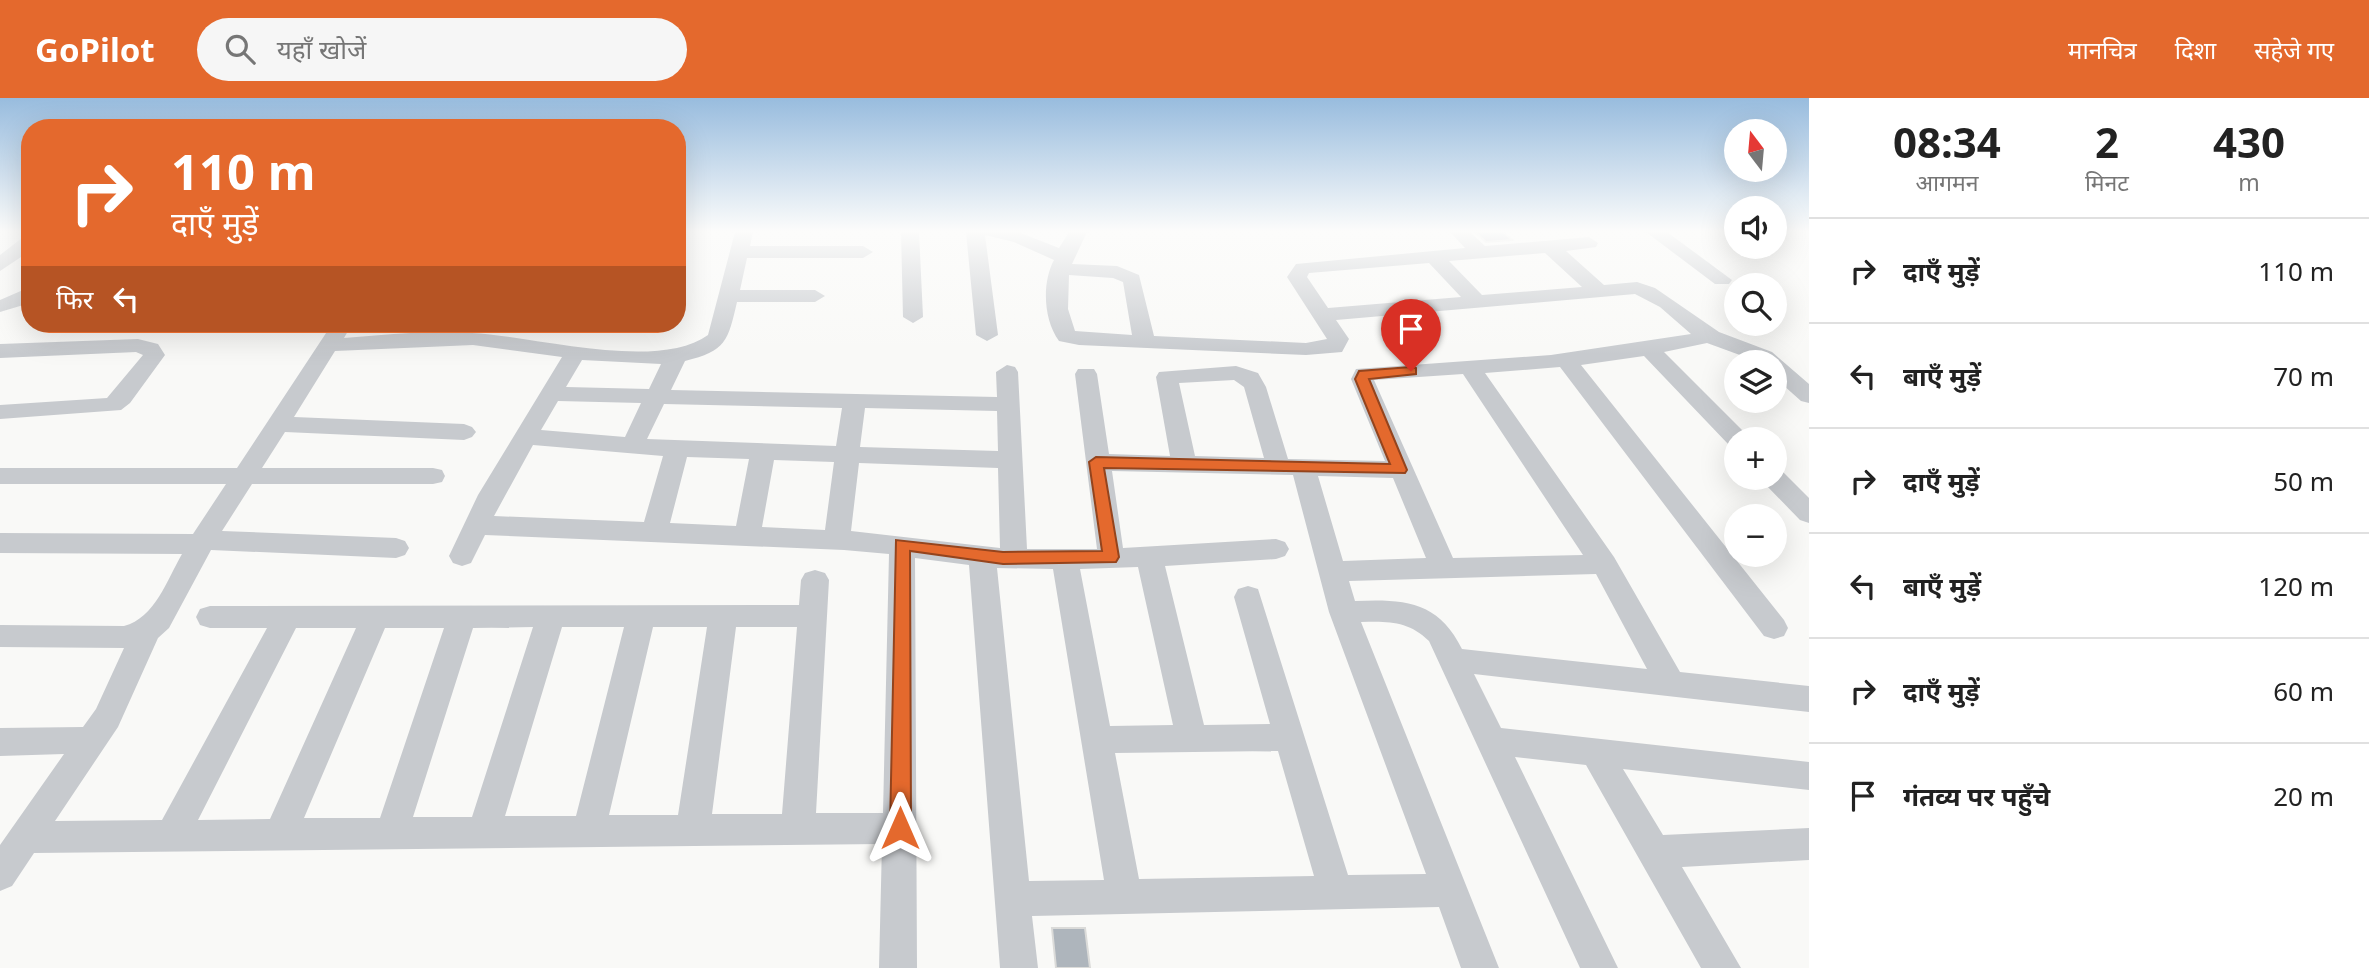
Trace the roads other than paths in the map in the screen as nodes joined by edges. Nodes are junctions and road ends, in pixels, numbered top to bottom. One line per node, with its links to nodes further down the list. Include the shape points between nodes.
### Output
1 (735, 273): 14 (street)
2 (912, 273): 18 (street)
3 (980, 273): 22 (street)
4 (1058, 273): 23 (street, via 1059,320 1067,336)
5 (1118, 273): 23 (street, via 1132,279)
6 (1300, 273): 17 (street, via 1297,276)
7 (1450, 273): 15 (street)
8 (1579, 273): 11 (street)
9 (1712, 273): 10 (street)
10 (1722, 280)
11 (1598, 290): 15 (street); 19 (street, via 1650,291)
12 (815, 296): 14 (street)
13 (21, 300): 16 (street)
14 (727, 301): 28 (street, via 718,338 707,349)
15 (1476, 301): 17 (street)
16 (0, 306)
17 (1323, 315): 23 (street, via 1338,339 1327,348)
18 (914, 317)
19 (1699, 328): 24 (street); 25 (street)
20 (336, 333): 40 (street)
21 (356, 333): 27 (street, via 523,343)
22 (988, 335)
23 (1144, 341)
24 (1650, 349): 29 (street); 41 (street)
25 (1753, 350)
26 (0, 351): 39 (street, via 138,345 154,355 113,405)
27 (576, 352): 28 (street); 34 (street)
28 (676, 356): 35 (street)
29 (1566, 360): 30 (street); 86 (street)
30 (1470, 368): 52 (street, via 1364,374 1362,379); 72 (street)
31 (1007, 372): 38 (street)
32 (1086, 373): 49 (street)
33 (1787, 376): 36 (street)
34 (550, 394): 35 (street); 43 (street)
35 (659, 396): 37 (street); 44 (street)
36 (1809, 396)
37 (854, 401): 38 (street); 47 (street)
38 (1007, 404): 48 (street)
39 (1, 413)
40 (278, 424): 42 (street); 55 (street)
41 (1725, 427)
42 (464, 432)
43 (525, 437): 44 (street); 58 (street)
44 (632, 446): 45 (street)
45 (677, 449): 46 (street); 59 (street)
46 (763, 452): 47 (street); 60 (street)
47 (847, 455): 48 (street); 61 (street)
48 (1009, 460): 69 (street)
49 (1096, 462): 50 (street); 70 (street)
50 (1185, 464): 51 (street); 51 (street, via 1167,377 1236,373 1255,387)
51 (1291, 465): 52 (street); 74 (street)
52 (1400, 470): 73 (street)
53 (433, 476): 55 (street)
54 (0, 477): 55 (street)
55 (243, 477): 62 (street)
56 (1786, 490): 57 (street)
57 (1809, 514)
58 (476, 526): 59 (street); 67 (street)
59 (653, 534): 60 (street)
60 (747, 537): 61 (street)
61 (836, 540): 64 (street)
62 (202, 542): 63 (street); 65 (street); 87 (street, via 166,612)
63 (0, 543)
64 (902, 544): 69 (street); 100 (street)
65 (396, 548)
66 (1276, 549): 68 (street)
67 (462, 556)
68 (1149, 556): 70 (street); 95 (street)
69 (998, 557): 71 (street); 115 (street)
70 (1111, 557): 71 (street)
71 (1065, 558): 94 (street)
72 (1604, 564): 73 (street); 90 (street)
73 (1444, 568): 74 (street)
74 (1332, 572): 77 (street)
75 (815, 580): 81 (street)
76 (1248, 597): 92 (street)
77 (1343, 612): 89 (street, via 1416,615 1435,627); 112 (street)
78 (551, 616): 79 (street); 83 (street); 103 (street)
79 (641, 616): 80 (street); 104 (street)
80 (723, 616): 81 (street); 102 (street)
81 (813, 616): 101 (street)
82 (210, 617): 84 (street)
83 (462, 617): 85 (street); 105 (street)
84 (287, 618): 85 (street); 107 (street)
85 (375, 618): 106 (street)
86 (1774, 628)
87 (147, 631): 88 (street, via 124,637); 93 (street)
88 (0, 636)
89 (1452, 660): 90 (street); 96 (street)
90 (1670, 683): 91 (street)
91 (1809, 699)
92 (1290, 737): 95 (street); 113 (street)
93 (92, 740): 97 (street); 108 (street)
94 (1097, 740): 95 (street); 114 (street)
95 (1192, 740)
96 (1491, 741): 98 (street); 119 (street)
97 (0, 742)
98 (1595, 751): 99 (street); 110 (street)
99 (1809, 776)
100 (900, 828): 101 (street); 116 (street)
101 (798, 829): 102 (street)
102 (693, 830): 104 (street)
103 (484, 831): 104 (street); 105 (street)
104 (589, 831)
105 (392, 832): 106 (street)
106 (281, 833): 107 (street)
107 (172, 835): 108 (street)
108 (25, 836): 111 (street)
109 (1809, 844): 110 (street)
110 (1654, 852): 120 (street)
111 (1, 873)
112 (1451, 890): 113 (street); 118 (street)
113 (1336, 892): 114 (street)
114 (1124, 896): 115 (street)
115 (1012, 899): 117 (street)
116 (898, 968)
117 (1019, 968)
118 (1480, 968)
119 (1599, 968)
120 (1722, 968)

